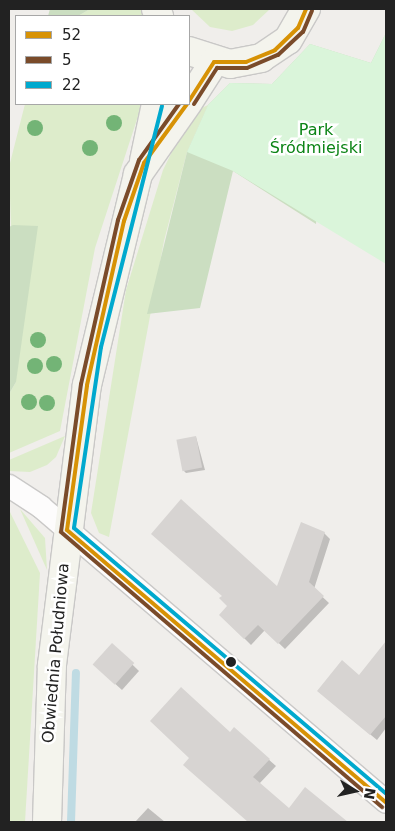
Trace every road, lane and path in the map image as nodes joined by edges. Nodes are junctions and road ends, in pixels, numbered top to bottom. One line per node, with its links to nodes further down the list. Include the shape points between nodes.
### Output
1 (306, 9): 3 (main road, via 298,28 276,50 246,62)
2 (190, 51): 3 (main road)
3 (214, 62): 4 (main road, Obwiednia Południowa)
4 (190, 99)
5 (156, 105): 7 (main road, Obwiednia Południowa)
6 (186, 105): 7 (main road, Obwiednia Południowa)
7 (144, 163): 9 (main road, Obwiednia Południowa, via 124,221 95,346)
8 (9, 486): 9 (street)
9 (67, 530): 10 (street); 11 (main road, Obwiednia Południowa, via 50,697)
10 (386, 802)
11 (46, 822)

